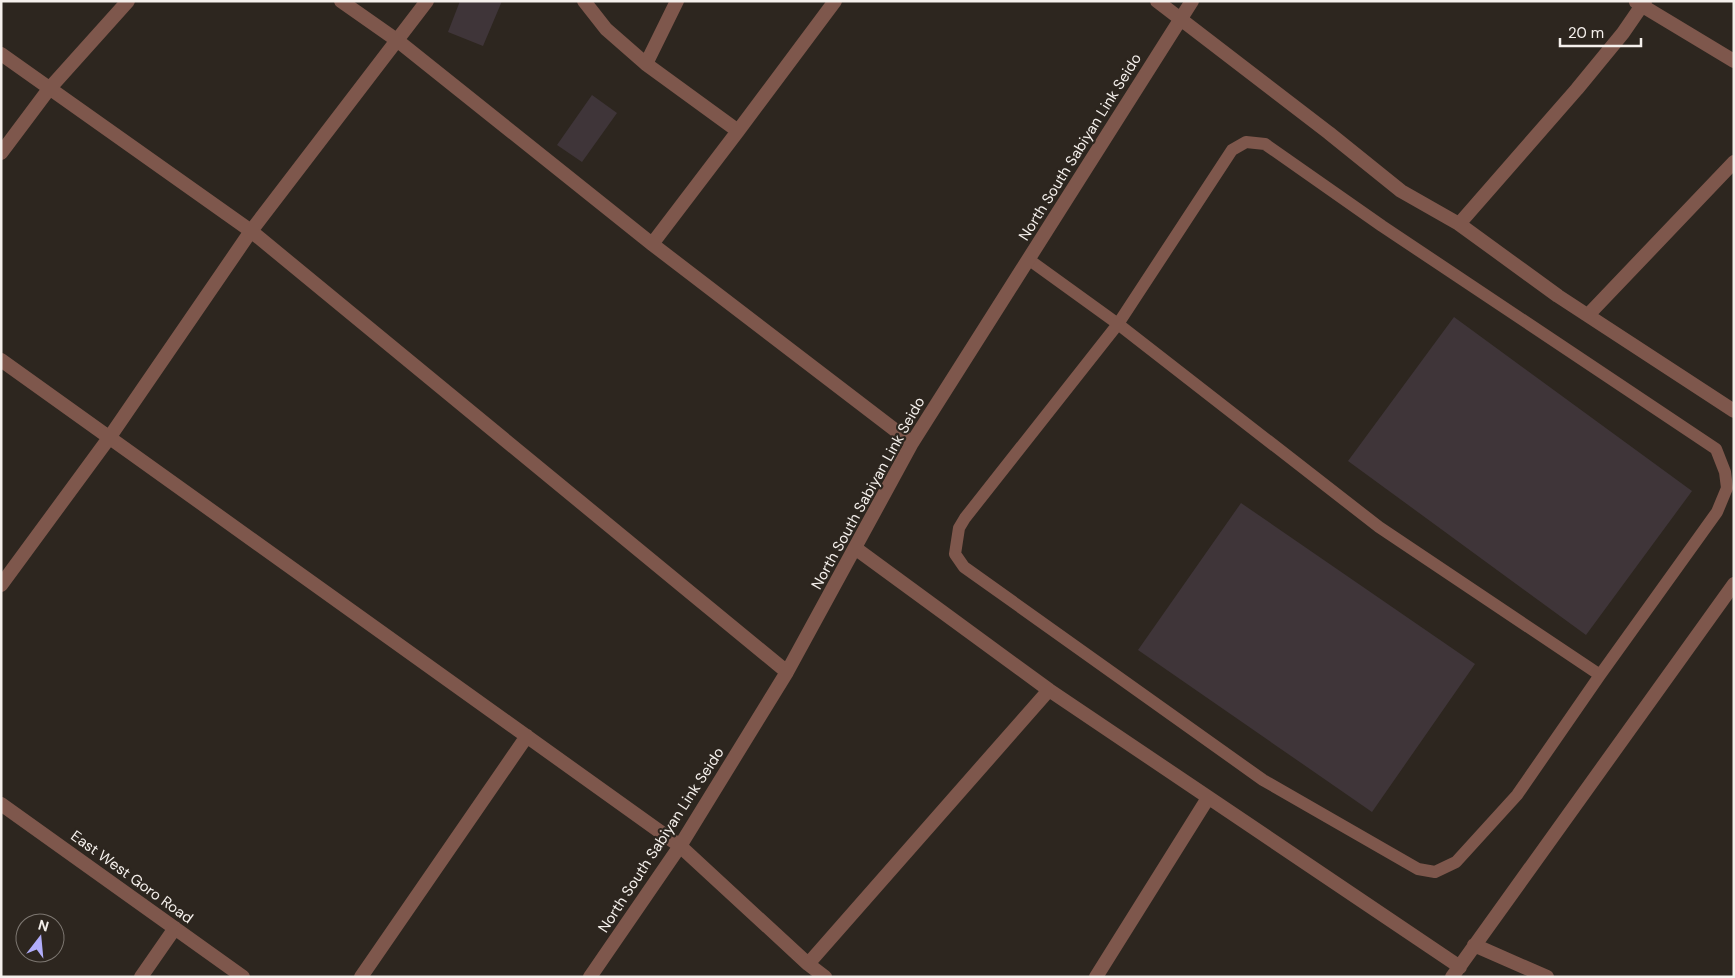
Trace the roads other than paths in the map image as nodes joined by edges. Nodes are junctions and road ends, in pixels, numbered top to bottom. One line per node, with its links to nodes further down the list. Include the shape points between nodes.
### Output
1 (128, 1): 15 (street)
2 (342, 1): 11 (street)
3 (427, 1): 11 (street)
4 (584, 1): 14 (street, via 606,28)
5 (676, 1): 14 (street)
6 (835, 1): 16 (street)
7 (1157, 1): 10 (street)
8 (1192, 1): 10 (street, North South Sabiyan Link Seido)
9 (1641, 3): 13 (street); 19 (street, via 1577,89)
10 (1181, 19): 19 (street, via 1401,190); 22 (street, North South Sabiyan Link Seido)
11 (398, 41): 20 (street); 21 (street)
12 (1, 54): 15 (street)
13 (1734, 61)
14 (646, 64): 16 (street)
15 (49, 89): 17 (street); 20 (street)
16 (738, 132): 21 (street)
17 (1, 153)
18 (1734, 162): 23 (street)
19 (1459, 224): 23 (street)
20 (251, 231): 27 (street); 32 (street)
21 (652, 244): 28 (street)
22 (1028, 259): 24 (lane); 28 (street, North South Sabiyan Link Seido)
23 (1588, 315): 26 (street)
24 (1118, 324): 33 (lane, via 1379,527); 33 (lane, via 1232,150 1246,142 1265,144 1716,449 1727,488 1717,512); 33 (lane, via 958,528 955,554 964,567 1263,780 1418,869 1429,871 1442,870 1456,862 1517,795)
25 (1, 360): 27 (street)
26 (1734, 411)
27 (109, 438): 31 (street); 35 (street)
28 (912, 442): 29 (street, North South Sabiyan Link Seido)
29 (855, 548): 32 (street, North South Sabiyan Link Seido); 34 (street)
30 (1734, 584): 40 (street)
31 (1, 585)
32 (787, 672): 38 (street, North South Sabiyan Link Seido)
33 (1600, 675)
34 (1049, 690): 36 (street); 41 (street)
35 (526, 736): 38 (street); 45 (street)
36 (1208, 798): 42 (street); 48 (street)
37 (1, 804): 39 (street, East West Goro Road)
38 (680, 846): 41 (street); 46 (street, North South Sabiyan Link Seido)
39 (175, 928): 43 (street); 44 (street, East West Goro Road)
40 (1474, 945): 42 (street); 49 (street)
41 (808, 964): 47 (street)
42 (1456, 972)
43 (141, 977)
44 (243, 977)
45 (360, 977)
46 (590, 977)
47 (825, 977)
48 (1096, 977)
49 (1547, 977)

